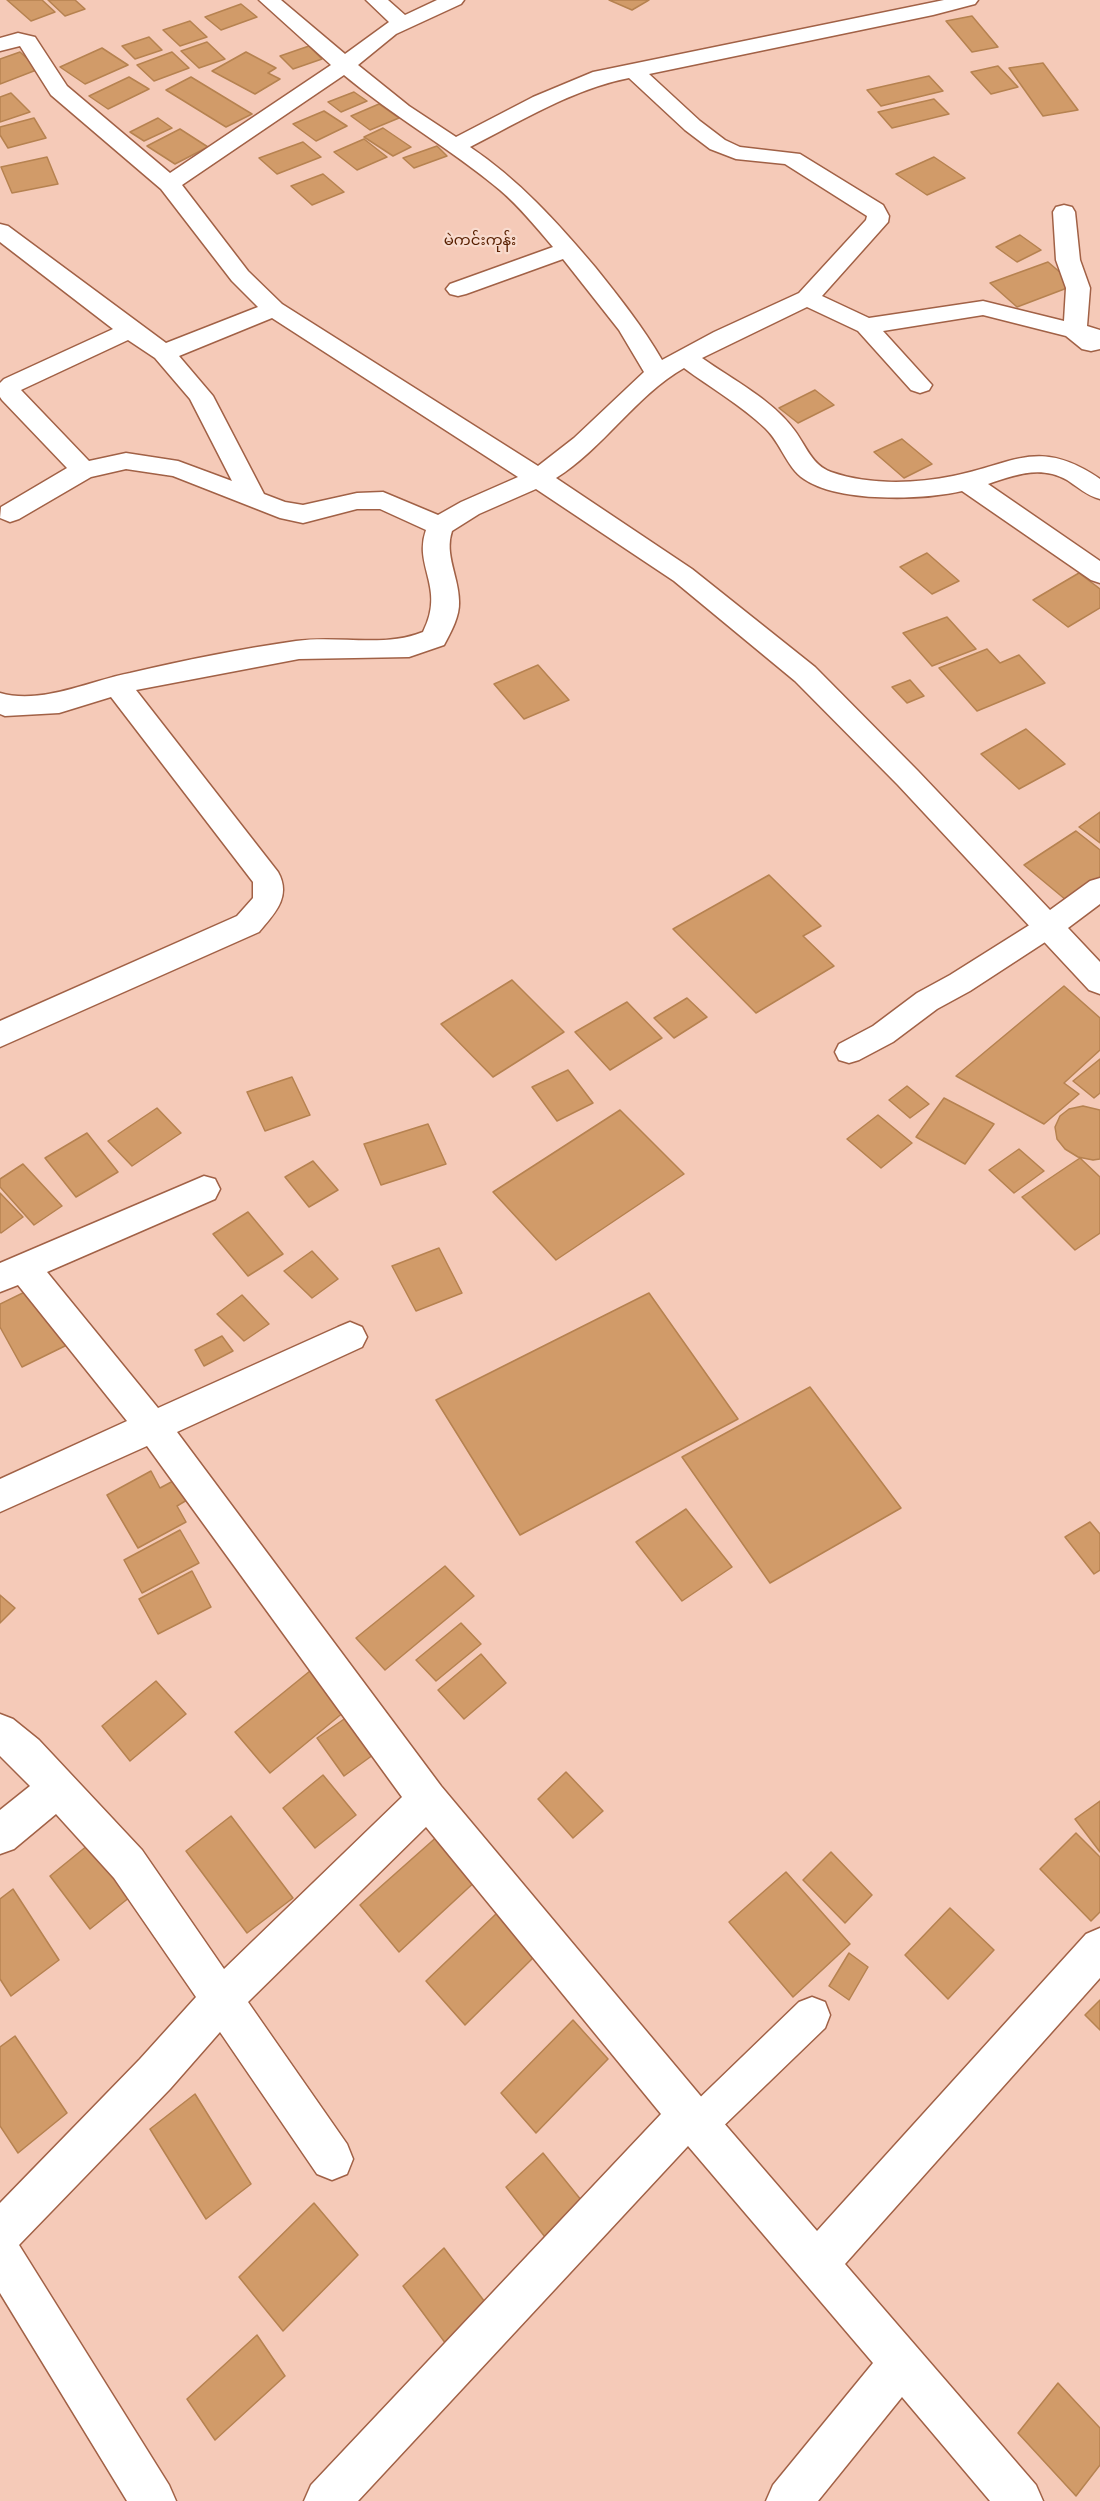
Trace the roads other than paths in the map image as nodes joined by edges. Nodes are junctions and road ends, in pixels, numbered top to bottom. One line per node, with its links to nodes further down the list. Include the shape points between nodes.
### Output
1 (269, 0): 7 (street)
2 (376, 0): 5 (street)
3 (454, 0): 5 (street)
4 (968, 0): 8 (street)
5 (401, 22): 7 (street)
6 (0, 45): 10 (street, via 18,39 28,41 59,90)
7 (345, 65): 9 (street, via 420,125); 10 (street)
8 (633, 70): 9 (street, via 601,77 541,102); 15 (street, via 714,143 741,153 792,159 875,210 877,222)
9 (455, 146): 13 (street, via 501,180)
10 (169, 184): 16 (street, via 240,276)
11 (1064, 212): 19 (street, via 1068,260 1078,288)
12 (0, 231): 18 (street)
13 (567, 250): 14 (street); 24 (street, via 621,315)
14 (458, 289)
15 (807, 298): 17 (street); 23 (street)
16 (274, 309): 22 (street); 27 (street)
17 (866, 326): 19 (street, via 983,308); 25 (street)
18 (130, 330): 22 (street); 26 (street, via 8,389)
19 (1075, 331): 20 (street); 21 (street)
20 (1100, 337)
21 (1100, 351)
22 (164, 353): 30 (street, via 201,396)
23 (685, 357): 24 (street); 28 (street, via 768,417 817,476 874,490 902,491)
24 (657, 373): 27 (street, via 573,452)
25 (920, 385)
26 (82, 470): 30 (street, via 126,461 156,465 178,469); 31 (street)
27 (538, 478): 32 (street, via 487,499); 37 (street, via 682,574 805,674)
28 (966, 481): 29 (street, via 1047,463 1067,469); 33 (street)
29 (1100, 491)
30 (253, 498): 32 (street, via 280,510 303,514 357,501 382,500)
31 (10, 513)
32 (441, 526): 34 (street, via 435,542 445,612 434,638 409,648 299,650)
33 (1100, 574)
34 (128, 683): 35 (street, via 59,703); 39 (street, via 268,880 268,901 248,924)
35 (2, 707)
36 (1100, 890): 37 (street)
37 (1049, 926): 38 (street); 40 (lane)
38 (1100, 982)
39 (0, 1035)
40 (849, 1052)
41 (204, 1189): 42 (street)
42 (12, 1273): 44 (street)
43 (350, 1337): 44 (street)
44 (153, 1427): 45 (street); 48 (street)
45 (0, 1496)
46 (0, 1732): 47 (street)
47 (59, 1788): 49 (street); 51 (street, via 128,1864)
48 (427, 1799): 51 (street); 53 (street)
49 (0, 1835)
50 (1100, 1948): 57 (street)
51 (222, 1999): 54 (street); 55 (street)
52 (812, 2015): 53 (lane)
53 (693, 2120): 57 (street); 60 (street)
54 (332, 2159)
55 (0, 2234)
56 (0, 2253): 59 (street)
57 (817, 2264): 58 (street)
58 (901, 2364): 61 (street); 62 (street)
59 (153, 2501)
60 (327, 2501)
61 (789, 2501)
62 (1020, 2501)

